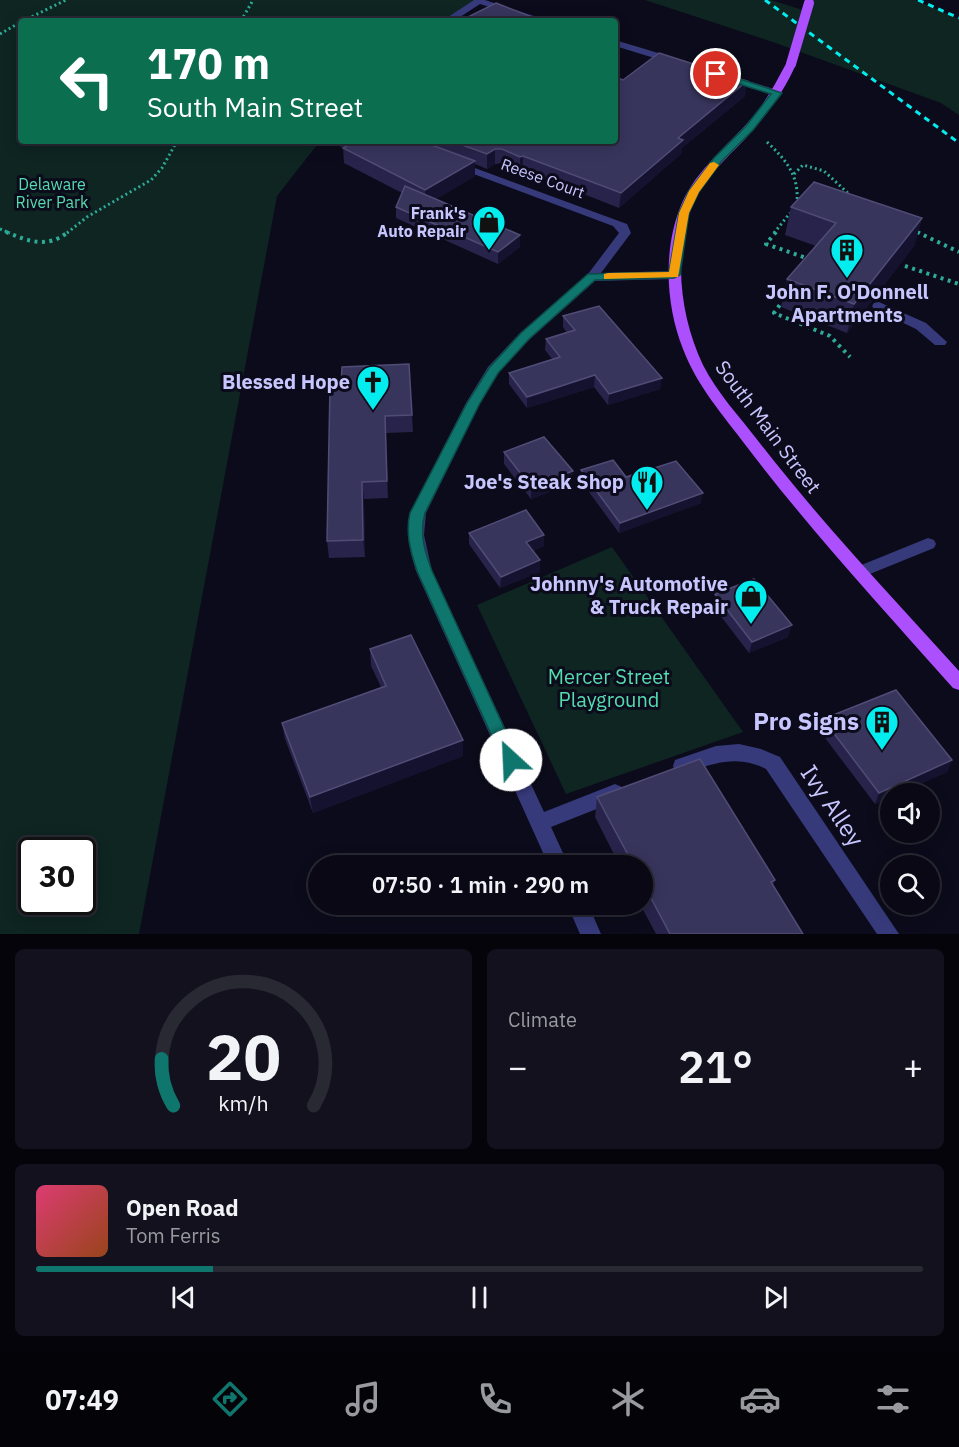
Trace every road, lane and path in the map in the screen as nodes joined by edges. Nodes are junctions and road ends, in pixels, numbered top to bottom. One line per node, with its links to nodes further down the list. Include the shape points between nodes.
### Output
1 (66, 0): 5 (path)
2 (253, 0): 6 (path)
3 (480, 0): 7 (street); 8 (street)
4 (809, 2): 14 (main road, South Main Street, bridge, via 791,64)
5 (28, 18)
6 (244, 18)
7 (452, 18)
8 (535, 18)
9 (18, 23): 10 (path)
10 (0, 34)
11 (618, 44): 12 (street)
12 (680, 63)
13 (713, 73): 14 (street)
14 (777, 93): 25 (main road, South Main Street, via 694,191 684,213)
15 (767, 142): 18 (path)
16 (175, 144): 21 (path, via 151,180 87,217 63,236 32,243)
17 (439, 157): 26 (street, Reese Court, via 617,223 625,233)
18 (794, 174): 19 (path, via 803,165 815,165); 23 (path, via 798,200 766,244)
19 (853, 197)
20 (910, 228): 22 (path)
21 (0, 229)
22 (959, 252)
23 (813, 261)
24 (905, 266): 27 (path)
25 (674, 275): 26 (street); 33 (main road, South Main Street, via 681,321 696,365 768,465)
26 (592, 277): 37 (street, via 493,370 414,525 424,571)
27 (959, 284)
28 (787, 295): 31 (path, via 774,313 830,336)
29 (879, 306): 30 (street, via 921,326)
30 (940, 342)
31 (850, 357)
32 (928, 544): 33 (street)
33 (860, 572): 34 (main road, South Main Street)
34 (959, 683)
35 (662, 774): 41 (street, Ivy Alley, via 706,757 734,752 758,753 773,763)
36 (628, 788): 37 (street)
37 (540, 822): 38 (street)
38 (555, 855)
39 (582, 915): 40 (street)
40 (591, 934)
41 (889, 934)

